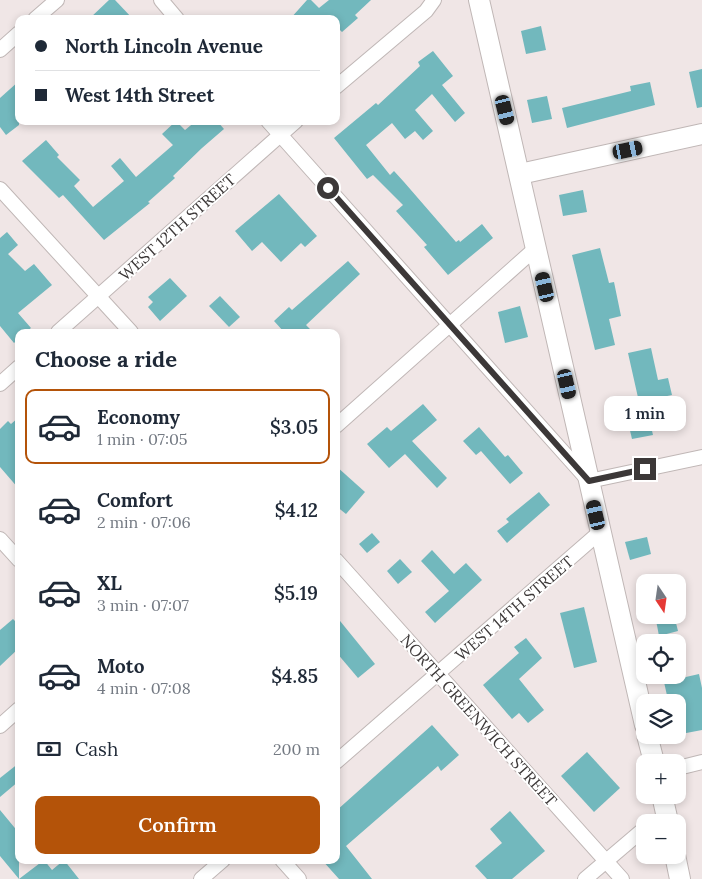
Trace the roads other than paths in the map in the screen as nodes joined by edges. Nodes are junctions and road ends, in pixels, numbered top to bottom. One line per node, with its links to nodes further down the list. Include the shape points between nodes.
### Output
1 (57, 0): 5 (street)
2 (161, 0): 6 (street)
3 (434, 0): 9 (street, via 426,11)
4 (479, 0): 14 (main road)
5 (40, 15)
6 (174, 15)
7 (15, 37): 8 (street)
8 (0, 50)
9 (340, 84)
10 (271, 125): 13 (street)
11 (291, 125): 13 (street, WEST 12TH STREET)
12 (702, 134): 14 (main road)
13 (280, 135): 17 (street, WEST 12TH STREET); 18 (street)
14 (520, 174): 16 (main road)
15 (0, 189): 17 (street)
16 (536, 248): 18 (street); 25 (main road)
17 (98, 296): 19 (street, WEST 12TH STREET); 20 (street)
18 (451, 324): 23 (street); 25 (street)
19 (61, 329)
20 (128, 329)
21 (15, 371): 22 (street)
22 (0, 384)
23 (340, 422)
24 (702, 457): 25 (street)
25 (589, 481): 26 (main road)
26 (600, 532): 30 (street, WEST 14TH STREET); 31 (main road)
27 (0, 539): 28 (street)
28 (15, 556)
29 (340, 564): 30 (street, NORTH GREENWICH STREET)
30 (438, 674): 34 (street, WEST 14TH STREET); 38 (street, NORTH GREENWICH STREET)
31 (638, 694)
32 (15, 713): 33 (street)
33 (0, 726)
34 (340, 759)
35 (702, 762): 36 (street)
36 (686, 766)
37 (636, 836): 38 (street)
38 (606, 861): 44 (street); 45 (street, NORTH GREENWICH STREET)
39 (218, 864): 42 (street)
40 (286, 864): 43 (street)
41 (677, 864): 46 (main road)
42 (201, 879)
43 (299, 879)
44 (585, 879)
45 (622, 879)
46 (680, 879)

